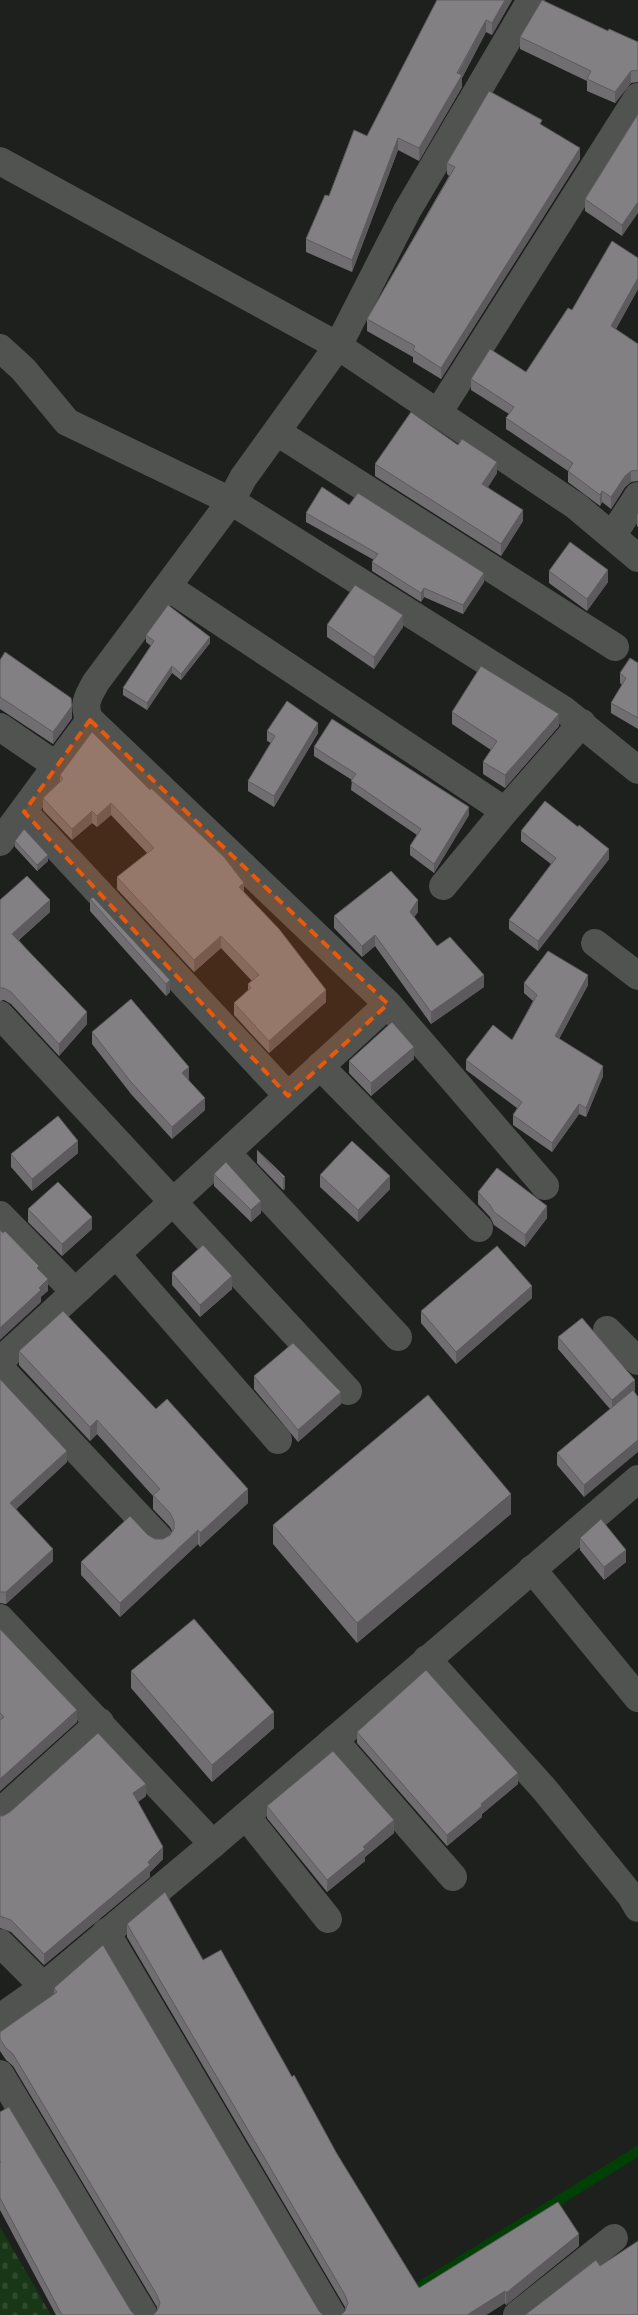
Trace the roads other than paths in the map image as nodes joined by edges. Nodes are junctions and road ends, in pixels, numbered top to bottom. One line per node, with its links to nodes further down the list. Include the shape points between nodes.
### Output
1 (532, 0): 4 (street, via 407,211)
2 (638, 97): 6 (street)
3 (0, 160): 4 (street)
4 (338, 346): 6 (street); 7 (street)
5 (0, 348): 9 (street, via 23,368 67,422)
6 (438, 413): 10 (street, via 576,506)
7 (277, 432): 9 (street, via 243,478); 13 (street)
8 (638, 496): 10 (street)
9 (231, 501): 12 (street); 15 (street)
10 (612, 536): 11 (street)
11 (638, 558)
12 (168, 587): 14 (street, via 86,698 85,711); 19 (street)
13 (616, 647)
14 (90, 720): 17 (street); 25 (street)
15 (582, 724): 18 (street); 19 (street)
16 (0, 727): 17 (street)
17 (57, 766): 20 (street)
18 (638, 770)
19 (505, 811): 22 (street)
20 (24, 812): 21 (street); 28 (street)
21 (0, 842)
22 (443, 886)
23 (595, 943): 24 (street)
24 (638, 976)
25 (388, 1004): 27 (street); 30 (street)
26 (0, 1015): 31 (street)
27 (320, 1066): 28 (street); 33 (street)
28 (288, 1096): 29 (street)
29 (226, 1152): 31 (street); 37 (street)
30 (545, 1186)
31 (173, 1202): 34 (street); 41 (street)
32 (0, 1215): 35 (street)
33 (479, 1228)
34 (116, 1254): 35 (street); 42 (street)
35 (75, 1292): 38 (street)
36 (608, 1330): 39 (street)
37 (398, 1337)
38 (0, 1361)
39 (638, 1361)
40 (0, 1368): 44 (street)
41 (348, 1391)
42 (278, 1440)
43 (638, 1479): 45 (street)
44 (159, 1538)
45 (532, 1568): 47 (street); 48 (street)
46 (0, 1618): 49 (street)
47 (427, 1660): 50 (street); 55 (street, via 545,1790)
48 (638, 1698)
49 (100, 1722): 51 (street); 53 (street)
50 (334, 1740): 52 (street); 54 (street)
51 (0, 1812)
52 (246, 1816): 53 (street); 56 (street)
53 (213, 1844): 57 (street)
54 (453, 1876)
55 (638, 1908)
56 (328, 1918)
57 (106, 1932): 59 (street); 64 (street)
58 (0, 1943): 59 (street)
59 (44, 1987): 60 (street)
60 (0, 2018)
61 (0, 2074): 63 (street)
62 (614, 2238): 65 (street)
63 (144, 2315)
64 (332, 2315)
65 (517, 2315)

